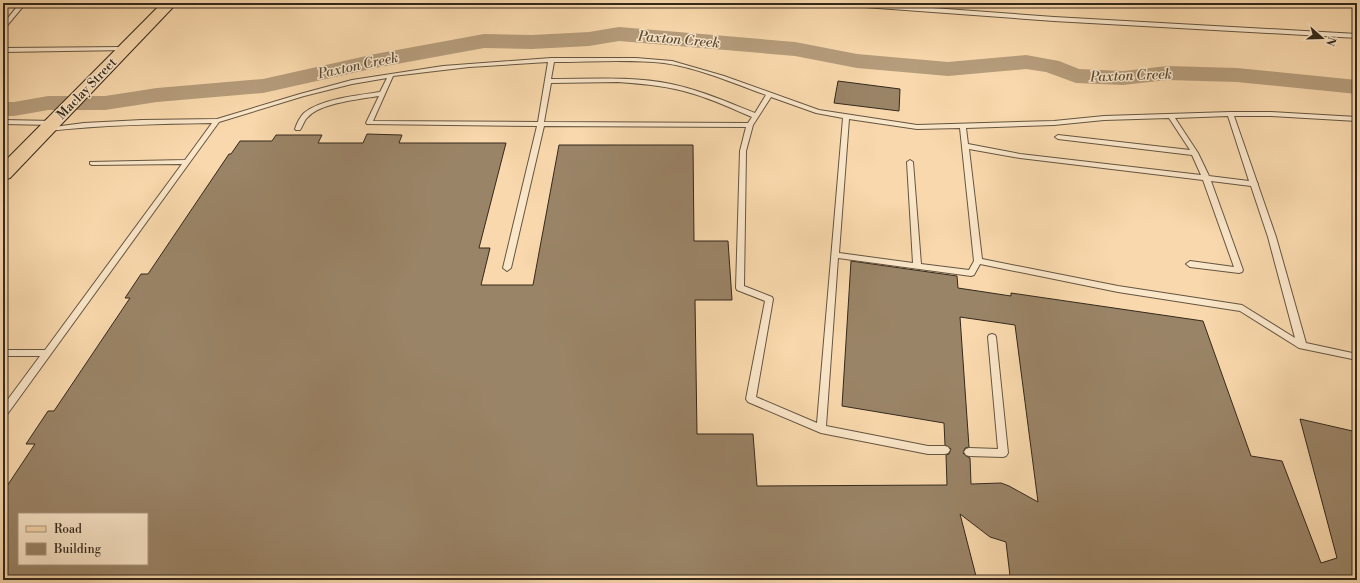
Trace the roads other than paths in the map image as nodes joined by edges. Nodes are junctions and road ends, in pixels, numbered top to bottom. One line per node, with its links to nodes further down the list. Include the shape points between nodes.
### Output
1 (23, 3): 4 (lane)
2 (170, 3): 6 (main road, Maclay Street)
3 (777, 3): 5 (lane, via 864,5 1054,19)
4 (3, 27)
5 (1357, 36)
6 (125, 49): 7 (lane); 22 (main road, Maclay Street)
7 (3, 50)
8 (551, 60): 9 (lane, via 475,64); 10 (lane); 12 (lane, via 671,62)
9 (391, 76): 11 (lane); 18 (lane, via 352,82 309,93)
10 (548, 81): 14 (lane, via 614,80 658,83 688,90); 20 (lane)
11 (383, 93): 20 (lane, via 369,123); 24 (lane, via 342,100 315,109 306,114)
12 (770, 94): 14 (lane); 15 (lane, via 818,112)
13 (1230, 114): 16 (lane); 17 (lane); 33 (lane)
14 (756, 116): 21 (lane)
15 (846, 116): 23 (lane, via 917,127); 34 (lane)
16 (1171, 116): 23 (lane); 27 (lane)
17 (1357, 119)
18 (217, 121): 22 (lane); 28 (lane)
19 (3, 122): 22 (lane)
20 (541, 124): 21 (lane); 38 (lane)
21 (750, 124): 45 (lane, via 743,151 740,288 769,299 751,399)
22 (50, 126): 31 (main road, Maclay Street)
23 (963, 126): 26 (lane)
24 (298, 129)
25 (1058, 137): 27 (lane)
26 (966, 146): 32 (lane, via 1020,156); 35 (lane)
27 (1195, 152): 32 (lane)
28 (187, 162): 30 (lane); 42 (lane)
29 (910, 162): 37 (lane)
30 (92, 163)
31 (3, 174)
32 (1206, 178): 33 (lane); 36 (lane, via 1239,270)
33 (1255, 184): 40 (lane)
34 (835, 255): 37 (lane); 45 (lane)
35 (978, 261): 37 (lane, via 971,273); 40 (lane, via 1118,289 1242,308)
36 (1190, 264)
37 (916, 266)
38 (507, 268)
39 (992, 337): 47 (lane, via 1003,453)
40 (1302, 346): 43 (lane)
41 (3, 353): 42 (lane)
42 (47, 353): 44 (lane)
43 (1357, 357)
44 (3, 413)
45 (821, 429): 46 (lane, via 928,450)
46 (945, 450)
47 (969, 452)

